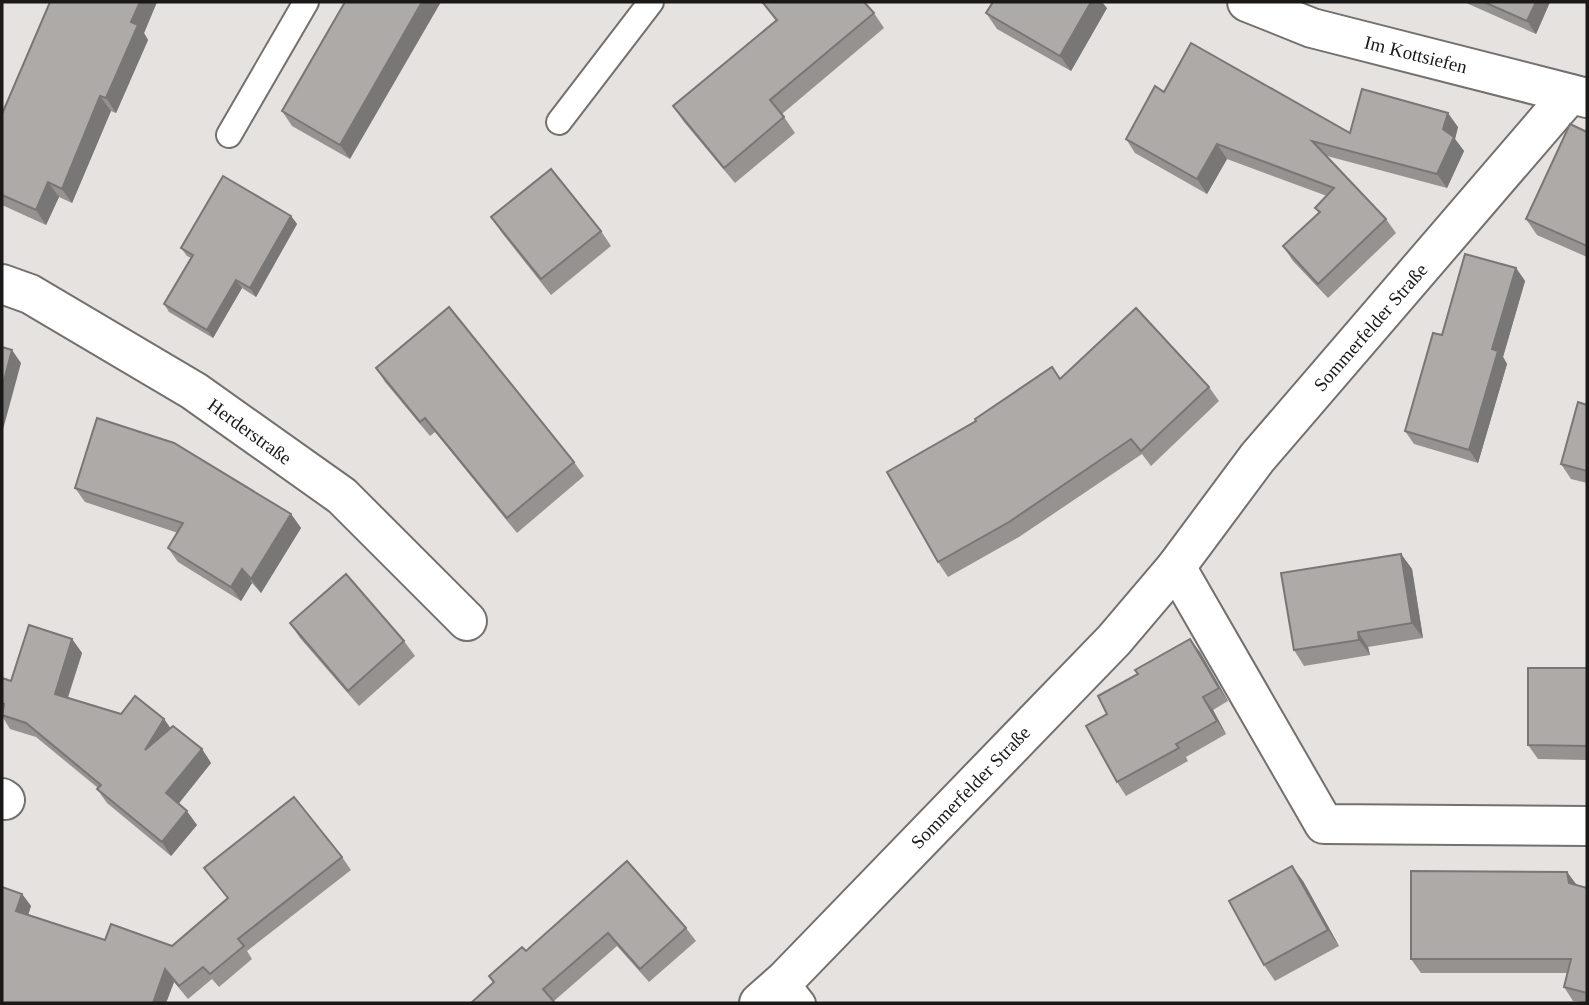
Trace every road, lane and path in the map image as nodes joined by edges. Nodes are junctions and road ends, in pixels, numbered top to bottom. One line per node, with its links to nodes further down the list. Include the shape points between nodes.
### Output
1 (306, 2): 6 (lane)
2 (651, 2): 5 (lane)
3 (1247, 2): 4 (street, Im Kottsiefen, via 1312,28)
4 (1579, 96): 8 (street, Sommerfelder Straße, via 1258,458)
5 (559, 122)
6 (229, 135)
7 (2, 284): 9 (street, Herderstraße, via 30,294 194,391 342,496)
8 (1176, 567): 10 (street, via 1324,824); 11 (street, Sommerfelder Straße, via 1114,640)
9 (467, 621)
10 (1587, 827)
11 (782, 995)

